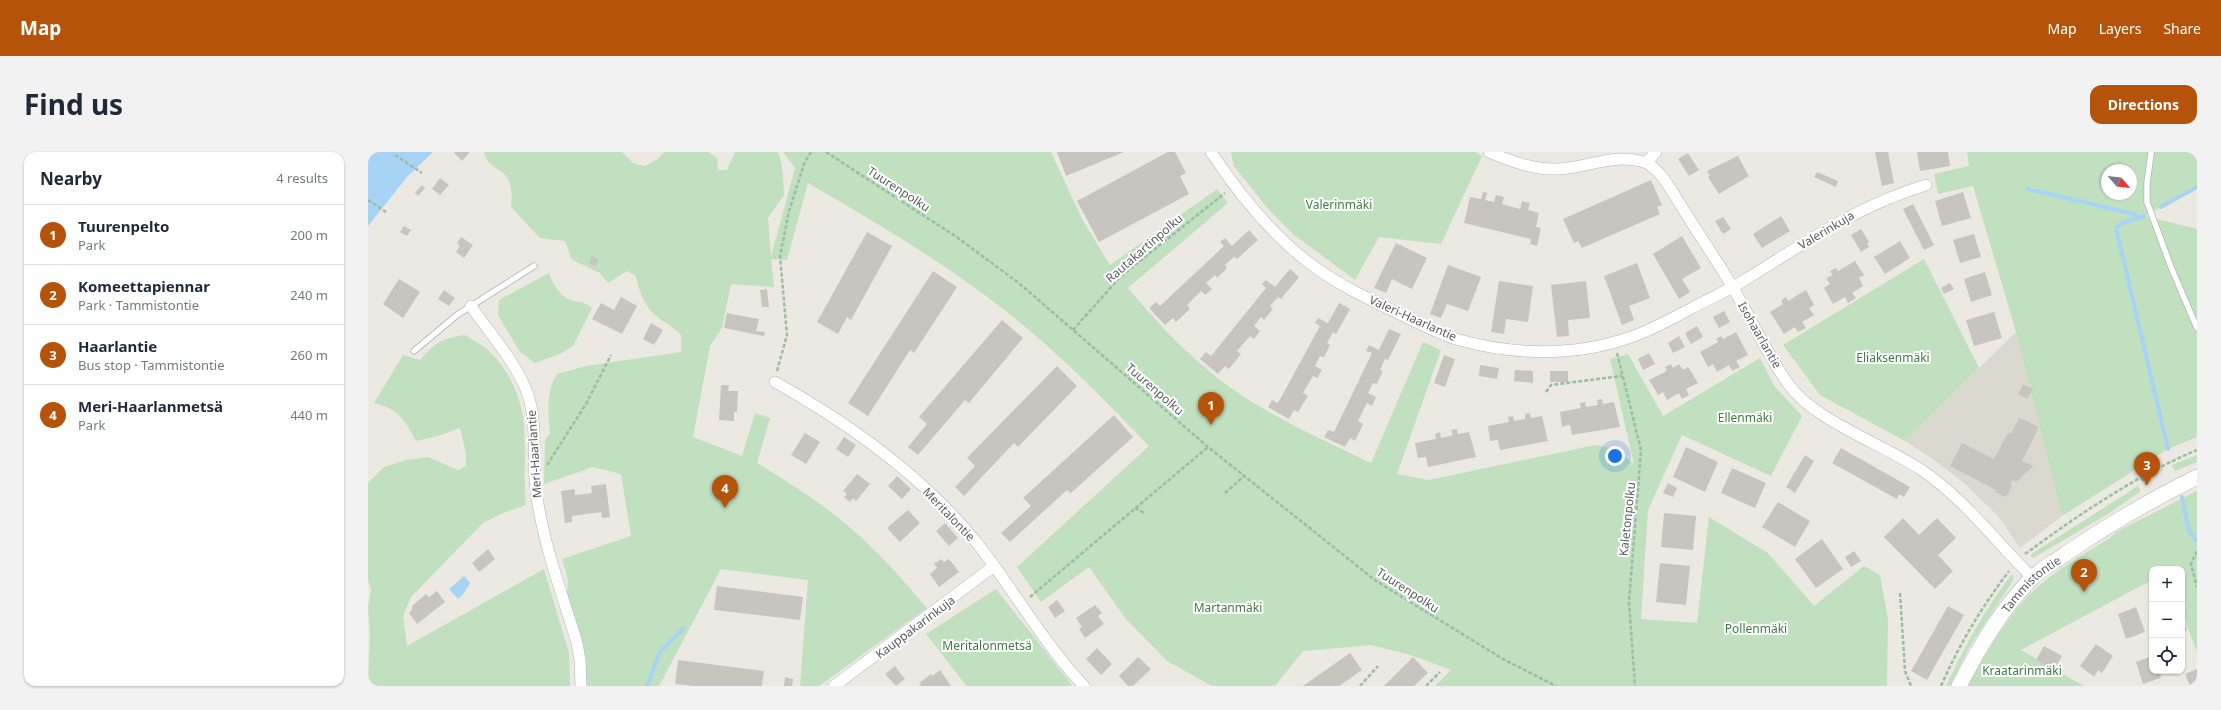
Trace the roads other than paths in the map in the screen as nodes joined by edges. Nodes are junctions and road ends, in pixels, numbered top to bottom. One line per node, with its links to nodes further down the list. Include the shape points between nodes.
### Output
1 (1211, 152): 8 (street, Valeri-Haarlantie, via 1229,190 1255,211 1296,252 1339,283 1434,331 1456,339 1491,347 1547,351 1593,347 1649,330)
2 (1489, 152): 5 (street, Isohaarlantie, via 1545,169 1574,166 1616,154 1628,154)
3 (1656, 152): 5 (street)
4 (2151, 153): 10 (lane, via 2147,202)
5 (1647, 162): 8 (street, Isohaarlantie, via 1660,173)
6 (1926, 185): 8 (street, Valerinkuja, via 1886,198 1858,211)
7 (534, 266): 9 (lane)
8 (1733, 287): 15 (street, Isohaarlantie, via 1783,376 1804,401 1920,469 1965,506)
9 (471, 306): 11 (lane); 16 (street, Meri-Haarlantie, via 522,380 528,395 534,422 535,481 540,515 578,649)
10 (2197, 328)
11 (414, 351)
12 (775, 382): 14 (street, Meritalontie, via 842,423 894,461 953,516)
13 (2197, 477): 15 (street, Tammistontie, via 2106,527)
14 (994, 566): 17 (street, Kauppakarinkuja); 18 (street, Meritalontie, via 1062,662)
15 (2032, 578): 19 (street, Tammistontie, via 2006,608)
16 (581, 686)
17 (834, 686)
18 (1084, 686)
19 (1959, 686)

